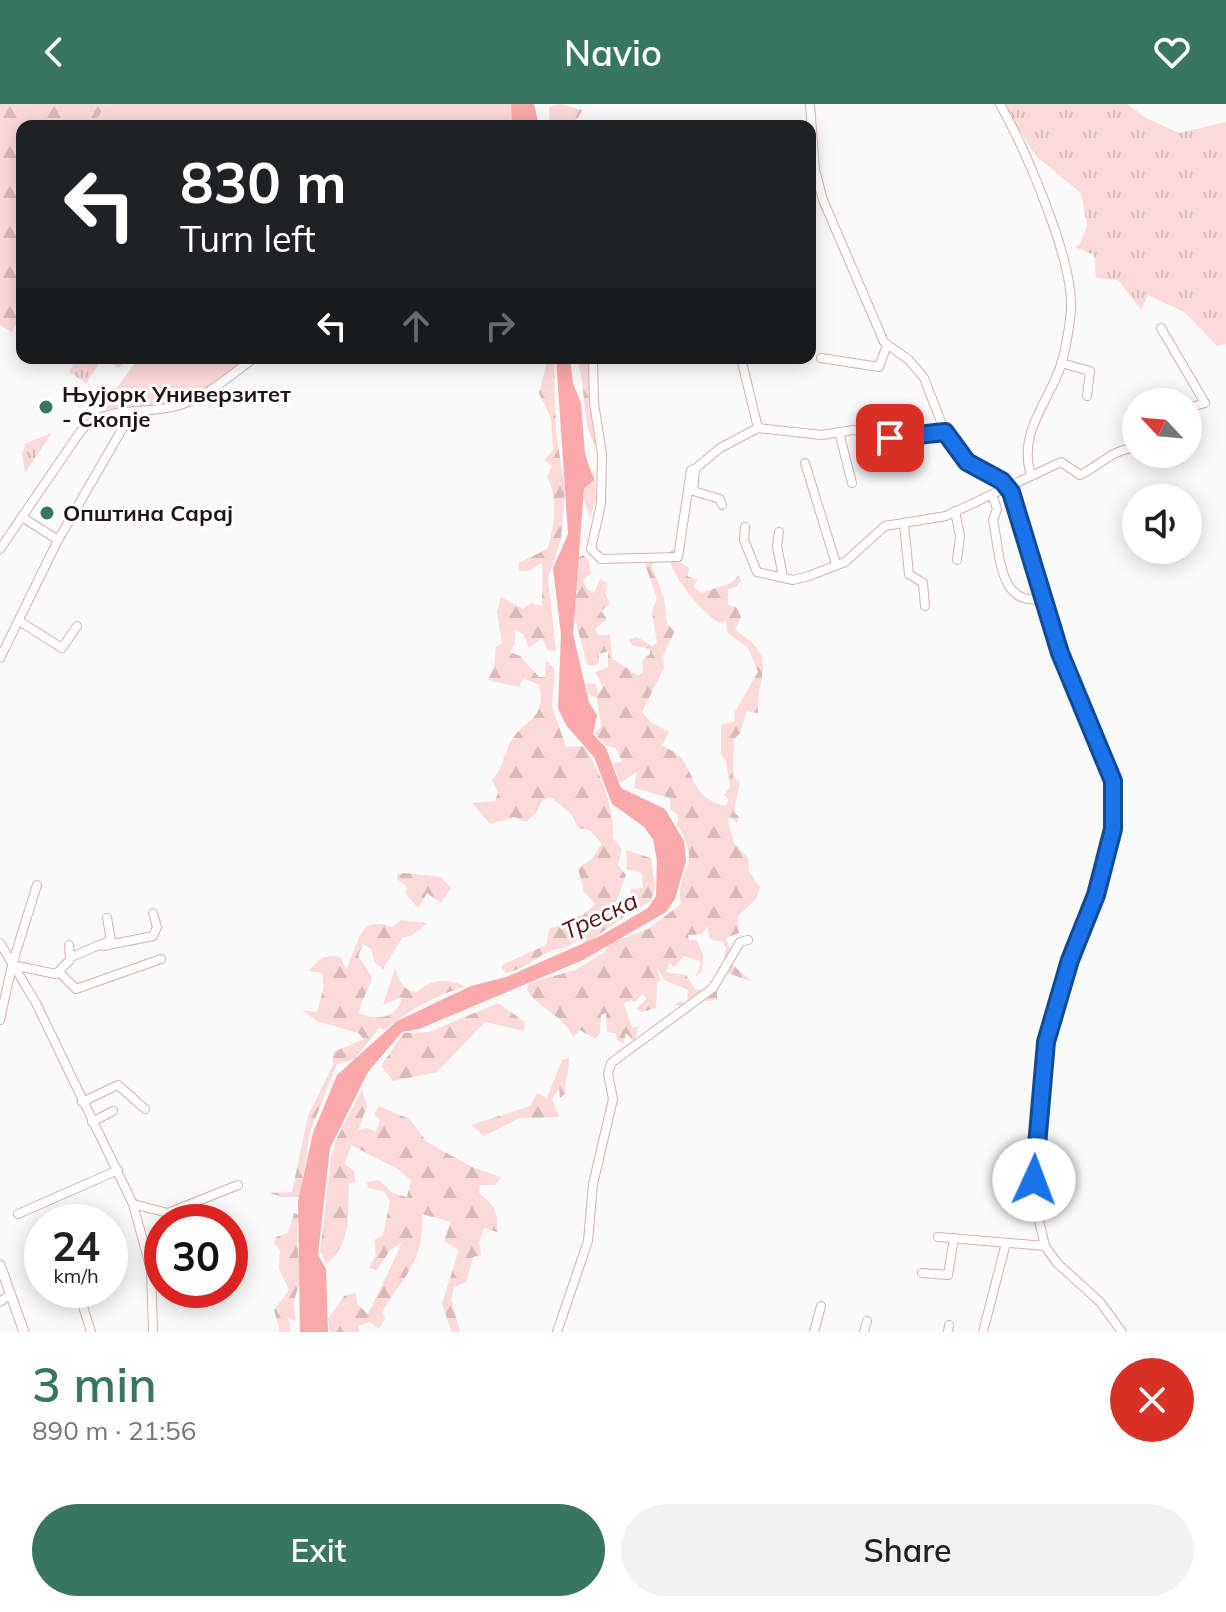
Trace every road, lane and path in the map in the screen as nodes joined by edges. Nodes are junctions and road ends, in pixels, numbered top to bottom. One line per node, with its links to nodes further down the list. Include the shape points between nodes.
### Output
1 (1000, 104): 6 (street, via 1047,212 1066,273 1071,306)
2 (816, 180): 4 (street)
3 (1161, 328): 10 (street)
4 (887, 345): 5 (street, via 879,367); 15 (street, via 924,378)
5 (821, 358)
6 (1061, 363): 11 (street, via 1090,371); 19 (street, via 1028,440 1025,457)
7 (245, 364): 12 (street, via 194,399 166,409)
8 (593, 364): 18 (street, via 602,454 601,504 591,549 595,556 678,557)
9 (742, 364): 13 (street)
10 (1196, 388)
11 (1087, 396)
12 (132, 412): 25 (street, via 96,418 85,427); 29 (street)
13 (758, 428): 14 (street, via 798,434); 18 (street)
14 (839, 432): 15 (street, via 901,439); 20 (street)
15 (945, 432): 21 (street, via 967,462)
16 (1122, 449): 19 (street, via 1080,475 1061,462)
17 (805, 463): 32 (street)
18 (695, 469): 23 (street, via 693,491 713,495)
19 (1031, 475): 21 (street)
20 (852, 483)
21 (1007, 485): 22 (street); 34 (street)
22 (992, 494): 24 (street); 34 (street, via 1008,589 1020,598)
23 (722, 505)
24 (955, 511): 26 (street); 31 (street)
25 (22, 517): 29 (street); 30 (street)
26 (904, 524): 32 (street, via 885,526); 35 (street, via 909,574 923,583)
27 (745, 527): 33 (street, via 744,540 757,572)
28 (779, 532): 33 (street)
29 (58, 540): 36 (street)
30 (0, 549)
31 (957, 560)
32 (836, 564): 33 (street, via 793,580)
33 (783, 577)
34 (1043, 598): 62 (street, via 1078,700 1108,765 1115,807 1096,895 1070,960 1042,1059 1034,1200)
35 (925, 606)
36 (19, 621): 37 (street, via 62,648); 38 (street)
37 (77, 626)
38 (0, 658)
39 (37, 885): 48 (street)
40 (153, 913): 45 (street, via 153,936)
41 (107, 918): 45 (street, via 112,938)
42 (748, 940): 73 (street, via 729,957 713,988 608,1069 613,1099 593,1184 588,1241)
43 (0, 943): 48 (street)
44 (69, 945): 46 (street)
45 (103, 946): 46 (street)
46 (71, 957): 49 (street)
47 (161, 959): 49 (street, via 76,989)
48 (12, 965): 49 (street); 50 (street); 51 (street, via 36,1003)
49 (60, 973)
50 (0, 1020)
51 (82, 1102): 52 (street, via 118,1085); 54 (street)
52 (145, 1109)
53 (113, 1111): 54 (street)
54 (92, 1122): 55 (street)
55 (118, 1170): 57 (street); 58 (street)
56 (238, 1185): 57 (street, via 168,1213)
57 (133, 1204): 72 (street, via 151,1270)
58 (18, 1214)
59 (938, 1237): 60 (street)
60 (954, 1238): 61 (street); 64 (street, via 948,1275)
61 (1006, 1243): 62 (street); 76 (street)
62 (1045, 1246): 77 (street)
63 (0, 1265): 65 (street)
64 (922, 1273)
65 (10, 1294): 66 (street); 70 (street)
66 (0, 1302)
67 (821, 1306): 74 (street)
68 (84, 1308): 71 (street)
69 (867, 1321): 75 (street)
70 (24, 1332)
71 (91, 1332)
72 (153, 1332)
73 (557, 1332)
74 (814, 1332)
75 (864, 1332)
76 (983, 1332)
77 (1122, 1332)

